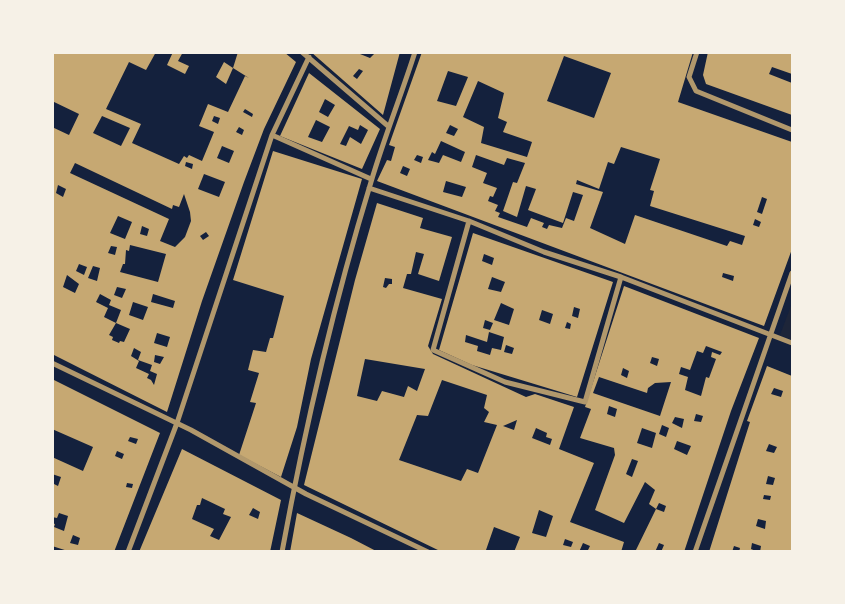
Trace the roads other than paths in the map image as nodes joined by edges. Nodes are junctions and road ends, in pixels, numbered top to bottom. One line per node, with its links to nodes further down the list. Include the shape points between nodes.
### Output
1 (302, 52): 4 (street)
2 (415, 52): 5 (street)
3 (697, 52): 6 (street, via 689,77 696,91)
4 (309, 57): 5 (street); 7 (street)
5 (388, 126): 8 (street)
6 (792, 130)
7 (272, 135): 8 (street); 16 (street)
8 (371, 179): 9 (street)
9 (369, 188): 10 (street); 17 (street, via 330,333)
10 (469, 221): 12 (street, via 544,252); 12 (street, via 434,350 505,382 585,402)
11 (792, 273): 13 (street)
12 (621, 277): 13 (street)
13 (770, 334): 14 (street); 21 (street)
14 (792, 343)
15 (52, 363): 16 (street)
16 (177, 423): 17 (street); 18 (street)
17 (294, 487): 19 (street); 20 (street)
18 (128, 552)
19 (282, 552)
20 (428, 552)
21 (695, 552)

